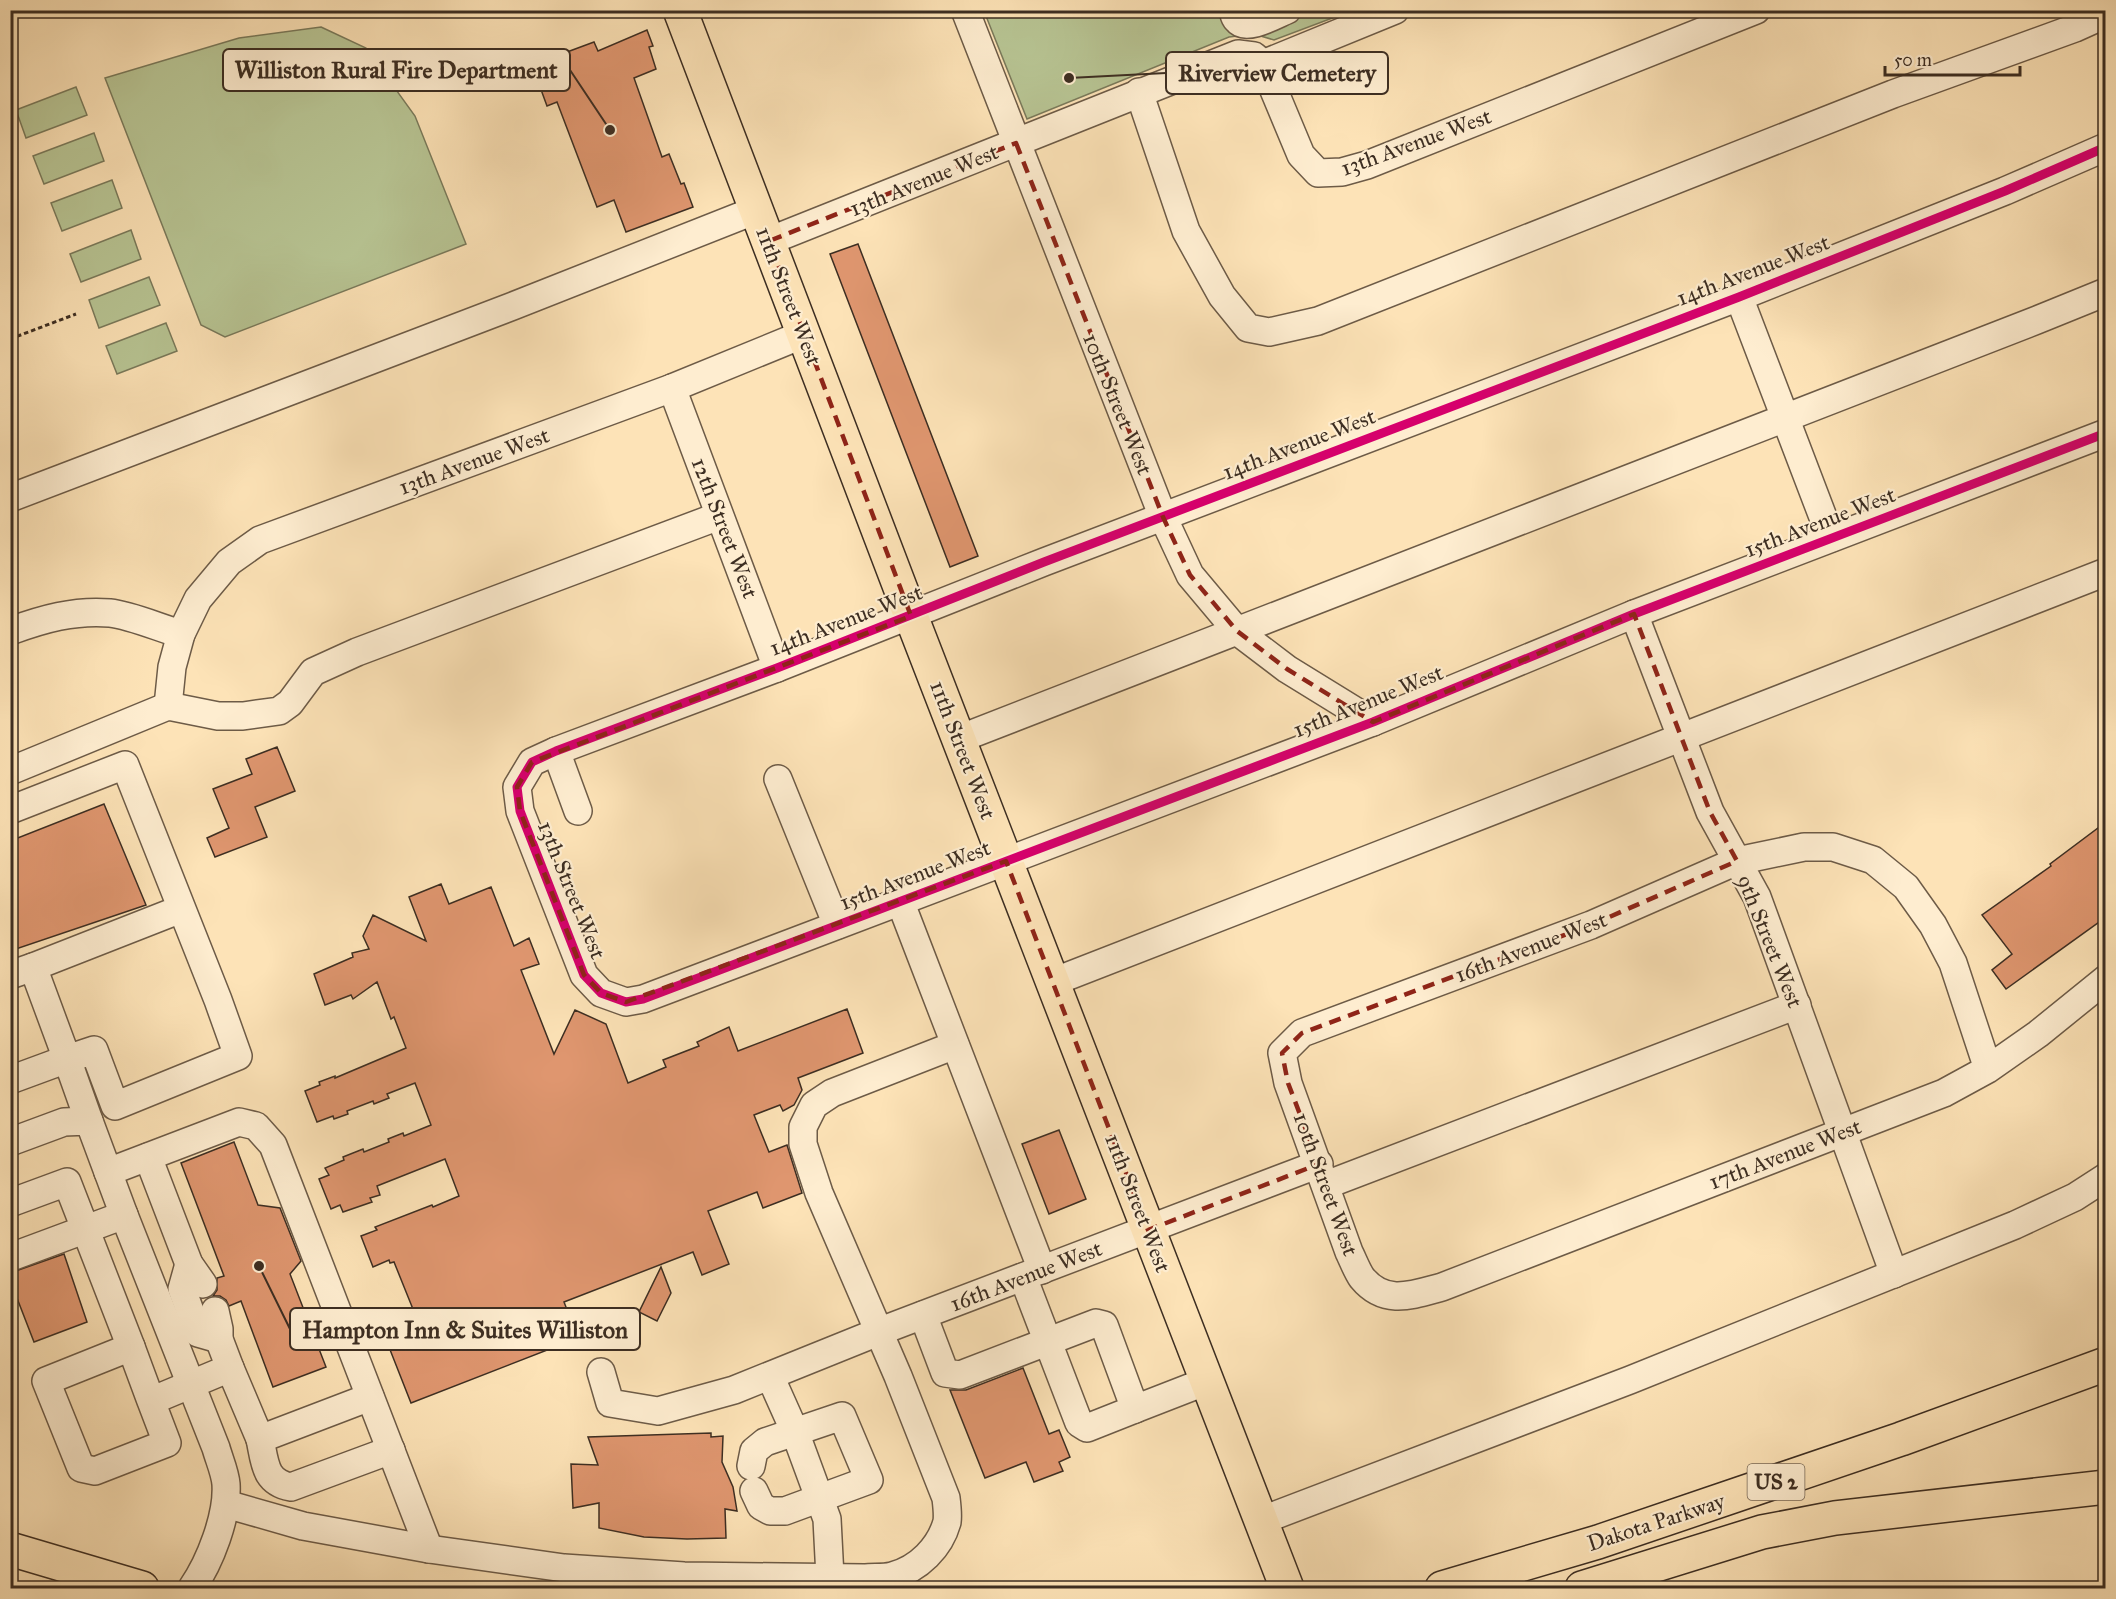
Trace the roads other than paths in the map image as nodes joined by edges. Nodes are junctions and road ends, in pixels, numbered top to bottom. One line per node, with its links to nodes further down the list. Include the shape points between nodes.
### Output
1 (680, 10): 12 (main road, 11th Street West)
2 (964, 10): 10 (street, 10th Street West)
3 (1233, 10): 4 (street, via 1243,24)
4 (1287, 10)
5 (1395, 10): 8 (street)
6 (1756, 10): 8 (street, 13th Avenue West, via 1342,172 1318,173 1301,155)
7 (2106, 14): 9 (street, via 1318,321 1269,332 1248,328 1222,296 1186,231)
8 (1263, 64): 9 (street, 13th Avenue West, via 1254,56 1238,54)
9 (1139, 92): 10 (street, 13th Avenue West)
10 (1016, 143): 13 (street, 13th Avenue West); 22 (street, 10th Street West)
11 (2106, 147): 15 (street, 14th Avenue West)
12 (756, 210): 13 (main road, 11th Street West); 20 (street)
13 (769, 241): 16 (main road, 11th Street West)
14 (2106, 292): 18 (street)
15 (1739, 297): 18 (street); 22 (street, 14th Avenue West)
16 (804, 334): 17 (street, 13th Avenue West); 26 (main road, 11th Street West)
17 (672, 388): 21 (street, 12th Street West); 29 (street, 13th Avenue West, via 260,540 221,571 198,599)
18 (1786, 418): 23 (street); 28 (street)
19 (2106, 433): 23 (street, 15th Avenue West)
20 (10, 498)
21 (719, 516): 30 (street, 12th Street West); 31 (street, via 348,656 313,672 290,703 279,711 218,716)
22 (1163, 517): 26 (street, 14th Avenue West); 28 (street, 10th Street West, via 1190,575)
23 (1831, 538): 25 (street, 15th Avenue West)
24 (2106, 572): 33 (street)
25 (1634, 614): 32 (street, 15th Avenue West); 33 (street, 9th Street West)
26 (911, 616): 30 (street, 14th Avenue West); 34 (main road, 11th Street West)
27 (10, 631): 29 (street, via 71,613 112,613)
28 (1237, 631): 32 (street, 10th Street West, via 1287,669); 34 (street)
29 (181, 634): 31 (street, 13th Avenue West, via 171,667)
30 (777, 668): 35 (street, 14th Avenue West)
31 (168, 706): 36 (street)
32 (1373, 722): 41 (street, 15th Avenue West)
33 (1681, 737): 42 (street, 9th Street West, via 1710,812); 48 (street)
34 (958, 739): 41 (main road, 11th Street West)
35 (556, 751): 38 (street, 14th Avenue West, via 532,762); 40 (street)
36 (10, 771)
37 (778, 779): 45 (street)
38 (517, 787): 49 (street, 13th Street West, via 520,811 584,975 601,993 626,1002)
39 (10, 810): 44 (street, via 125,765)
40 (578, 811)
41 (1006, 861): 43 (street, 15th Avenue West); 48 (main road, 11th Street West)
42 (1737, 861): 50 (street, 9th Street West, via 1757,897); 51 (street, 16th Avenue West, via 1591,925); 54 (street, 16th Avenue West, via 1804,847 1833,847 1872,860 1906,886 1953,963)
43 (900, 901): 45 (street, 15th Avenue West); 52 (street)
44 (181, 909): 46 (street); 53 (street, via 238,1056 115,1106 94,1050)
45 (837, 925): 49 (street, 15th Avenue West)
46 (22, 971): 53 (street)
47 (2106, 979): 54 (street, 17th Avenue West)
48 (1053, 982): 66 (main road, 11th Street West)
49 (643, 999)
50 (1797, 1005): 57 (street, 9th Street West); 61 (street, 16th Avenue West)
51 (1322, 1025): 61 (street, 10th Street West, via 1302,1033 1282,1053 1288,1083)
52 (955, 1045): 68 (street); 73 (street, via 832,1093 814,1105 803,1127 803,1144 819,1192)
53 (67, 1059): 55 (street); 56 (street)
54 (1988, 1069): 57 (street, 17th Avenue West, via 1944,1093)
55 (10, 1080)
56 (89, 1121): 58 (street, via 64,1122); 60 (street)
57 (1842, 1131): 69 (street, 9th Street West); 70 (street, 17th Avenue West)
58 (10, 1142)
59 (148, 1157): 60 (street); 74 (street, via 196,1274 182,1289 198,1334); 83 (street, via 239,1122 256,1126 273,1145)
60 (108, 1172): 64 (street)
61 (1322, 1175): 66 (street, 16th Avenue West); 70 (street, 10th Street West, via 1362,1278 1380,1293 1402,1298)
62 (2106, 1177): 69 (street, via 2025,1221)
63 (10, 1203): 65 (street, via 67,1182)
64 (124, 1215): 65 (street); 82 (street)
65 (85, 1229): 67 (street); 76 (street)
66 (1148, 1230): 68 (street, 16th Avenue West); 81 (main road, 11th Street West)
67 (10, 1255)
68 (1033, 1274): 72 (street, 16th Avenue West); 75 (street)
69 (1894, 1274): 92 (street)
70 (1442, 1287)
71 (214, 1311): 74 (street)
72 (923, 1315): 73 (street, 16th Avenue West); 75 (street, via 945,1373 960,1375)
73 (878, 1332): 80 (street, 16th Avenue West); 95 (street, via 946,1498 947,1520 930,1555 913,1567 892,1576)
74 (219, 1340): 78 (street)
75 (1048, 1341): 85 (street, via 1080,1423 1087,1428); 85 (street, via 1096,1323 1104,1325)
76 (131, 1347): 84 (street); 84 (street, via 46,1381 81,1468 95,1471 167,1443)
77 (2106, 1364): 99 (main road, Dakota Parkway / US 2, via 1620,1535)
78 (230, 1368): 82 (street); 87 (street)
79 (601, 1372): 80 (street, 16th Avenue West, via 610,1404 658,1411)
80 (770, 1376): 86 (street)
81 (1207, 1381): 85 (street); 92 (main road, 11th Street West)
82 (191, 1384): 84 (street); 91 (street, via 226,1481)
83 (370, 1397): 87 (street); 88 (street)
84 (151, 1401)
85 (1135, 1409)
86 (795, 1432): 90 (street); 90 (street, via 765,1442 754,1451 753,1479 761,1506 785,1512); 90 (street, via 842,1416 869,1480)
87 (260, 1439): 88 (street, via 271,1478 279,1485 291,1487)
88 (391, 1450): 94 (street)
89 (2106, 1487): 100 (main road, Dakota Parkway / US 2, via 1835,1518 1762,1532)
90 (819, 1500): 95 (street, via 827,1519)
91 (226, 1504): 94 (street, via 303,1526); 97 (street, via 205,1570)
92 (1260, 1521): 98 (main road, 11th Street West)
93 (10, 1549): 96 (main road)
94 (429, 1549): 95 (street, via 564,1568 673,1576)
95 (830, 1577)
96 (142, 1588)
97 (192, 1588)
98 (1287, 1588)
99 (1442, 1588)
100 (1582, 1588)

